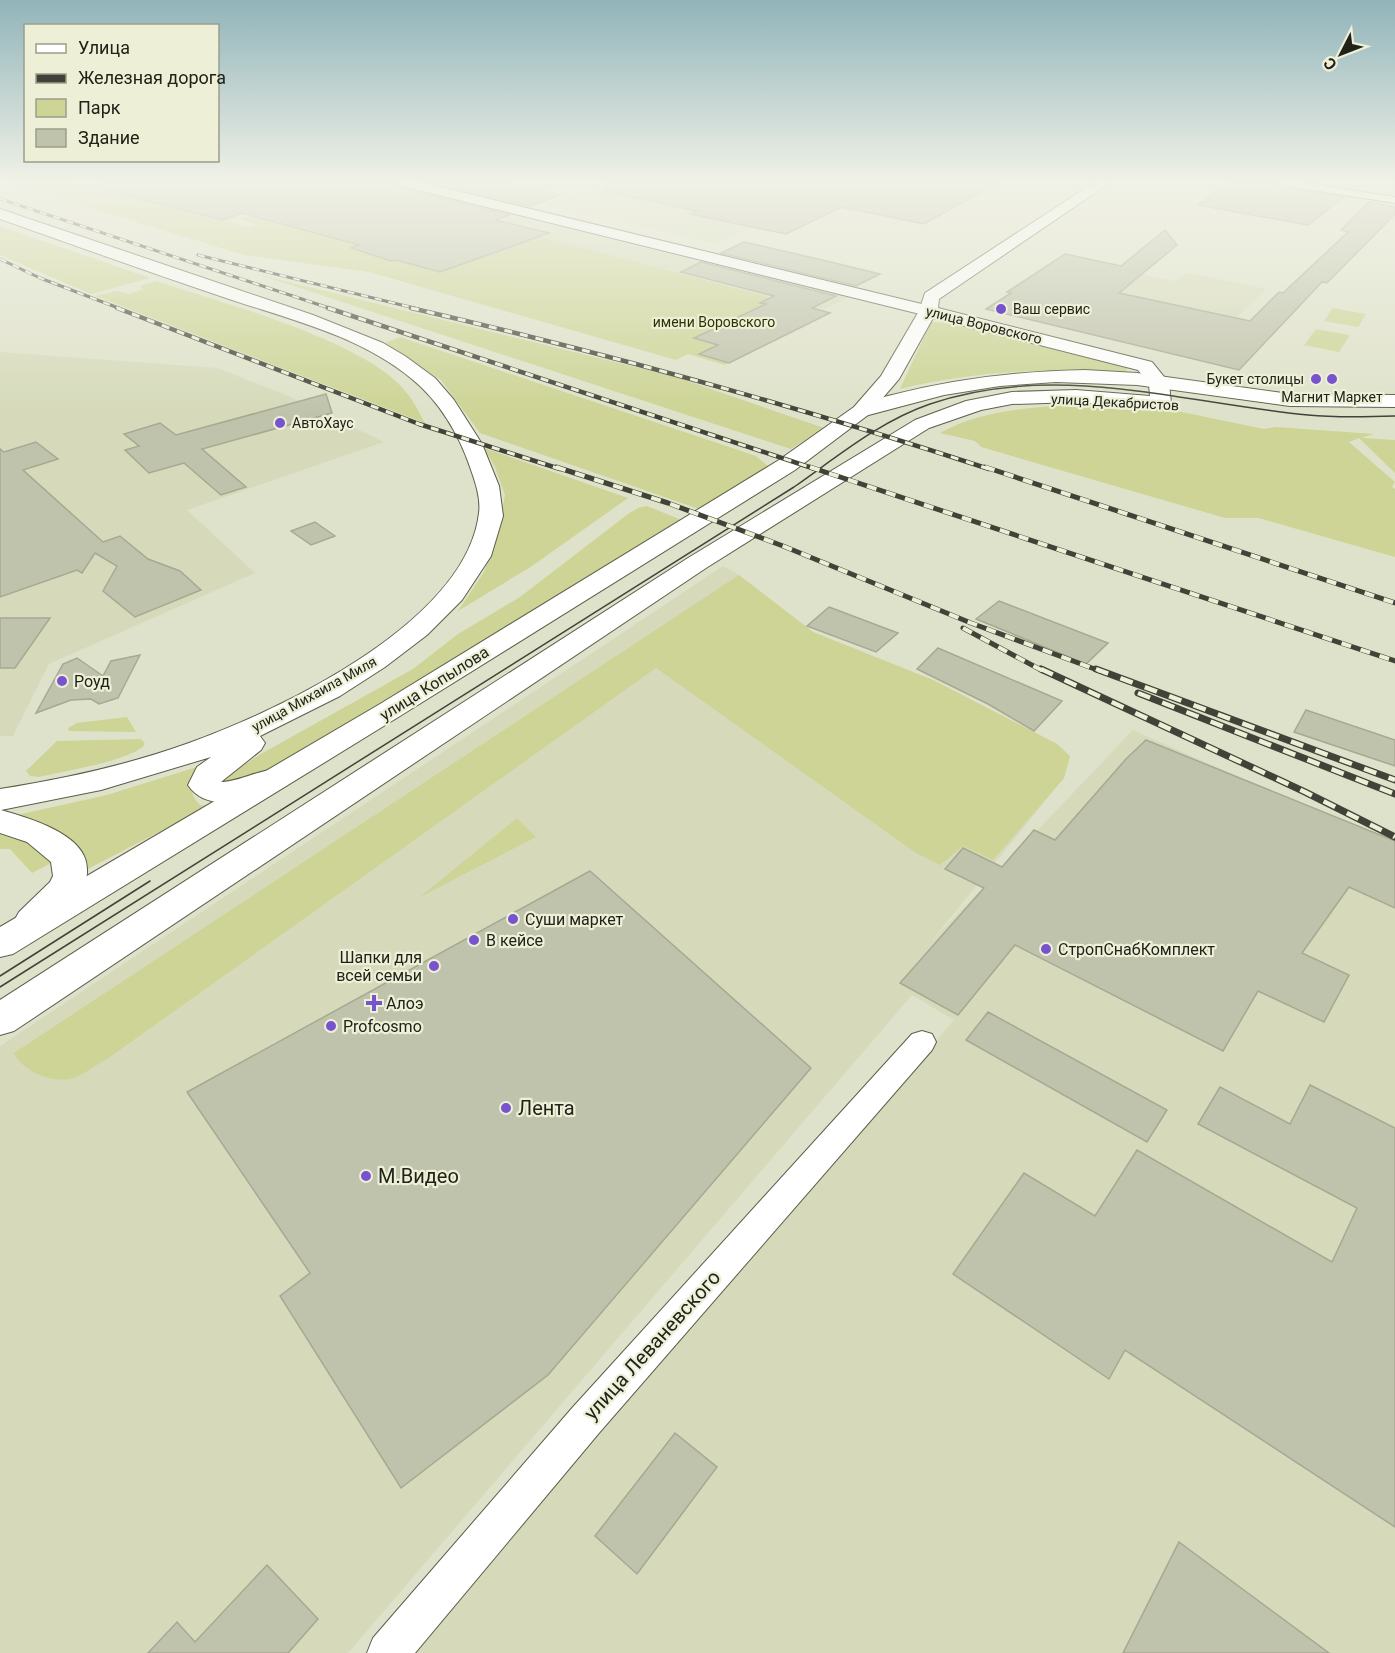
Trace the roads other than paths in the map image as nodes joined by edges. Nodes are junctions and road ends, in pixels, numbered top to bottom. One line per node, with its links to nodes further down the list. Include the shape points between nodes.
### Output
1 (132, 259): 12 (main road, улица Михаила Миля, via 313,321 394,357 421,376 441,398 469,439 488,488 492,514 483,544 464,581 422,626 392,650)
2 (717, 259): 5 (main road, улица Воровского)
3 (985, 259): 5 (main road, via 931,297)
4 (1005, 259): 5 (main road)
5 (928, 311): 6 (main road, улица Воровского); 10 (main road, via 888,379)
6 (1145, 366): 7 (main road); 8 (main road, улица Воровского)
7 (1160, 393): 8 (main road, улица Декабристов); 10 (main road, улица Декабристов, via 1088,376 999,379 954,385); 11 (main road, улица Декабристов); 17 (main road, улица Декабристов, via 994,401 922,424 697,563)
8 (1238, 393): 9 (main road, улица Декабристов, via 1325,402)
9 (1395, 401)
10 (861, 411): 13 (main road, улица Копылова, via 787,465)
11 (1293, 420)
12 (300, 705): 13 (main road, via 208,774 204,785 221,792); 14 (main road, улица Михаила Миля, via 195,752 40,794)
13 (280, 777): 16 (main road, улица Копылова)
14 (0, 800)
15 (0, 821): 16 (main road, via 39,834 68,858 70,876 65,888)
16 (12, 937)
17 (0, 1020)
18 (922, 1042): 19 (street, улица Леваневского, via 586,1420)
19 (388, 1653)

